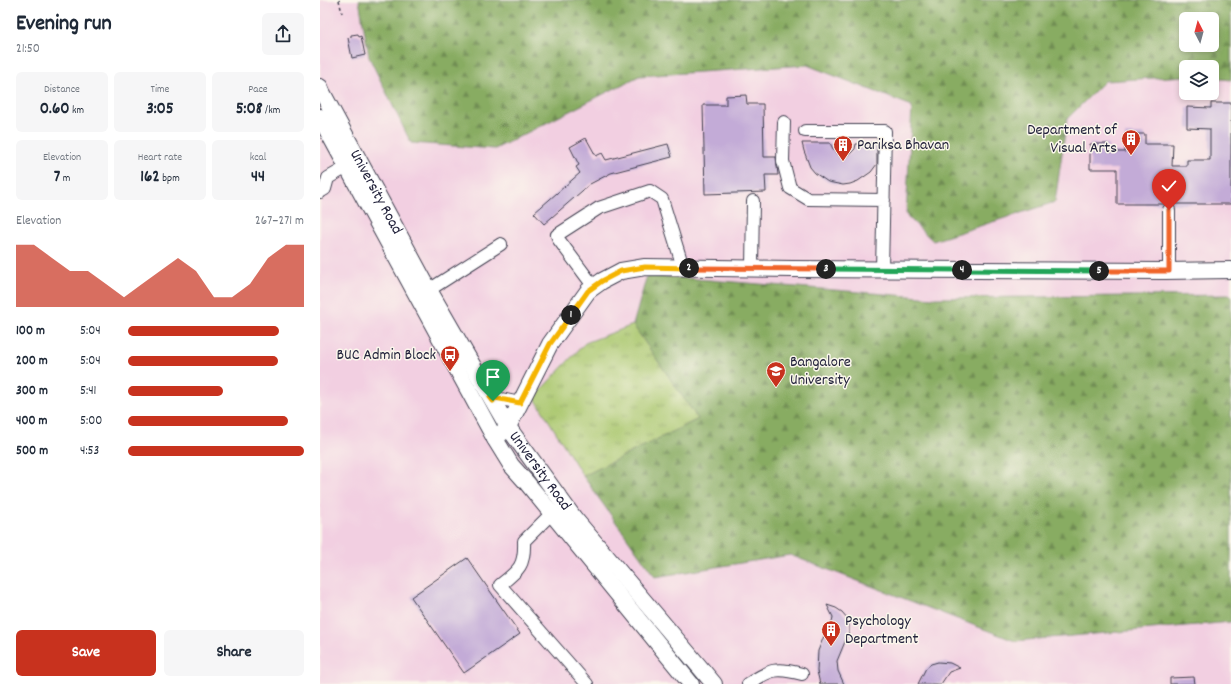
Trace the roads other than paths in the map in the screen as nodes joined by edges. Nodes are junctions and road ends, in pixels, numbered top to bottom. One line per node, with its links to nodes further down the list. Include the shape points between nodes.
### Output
1 (320, 86): 8 (main road, University Road)
2 (320, 116): 5 (main road, University Road)
3 (784, 122): 9 (street, via 783,161 790,188 808,199)
4 (805, 131): 9 (street, via 885,131)
5 (347, 167): 7 (street, via 328,178); 8 (main road, University Road)
6 (320, 170): 7 (street)
7 (323, 188)
8 (372, 200): 19 (main road, University Road); 23 (main road, University Road)
9 (884, 200): 15 (street)
10 (753, 201): 14 (street)
11 (1169, 210): 17 (street)
12 (501, 244): 19 (street)
13 (683, 267): 14 (main road); 18 (main road, via 645,267 621,271); 18 (street, via 662,198 650,191 599,208 557,235)
14 (752, 269): 15 (main road)
15 (882, 270): 17 (main road)
16 (1231, 270): 17 (main road)
17 (1169, 271)
18 (594, 287): 21 (main road, via 588,291 550,344)
19 (429, 290): 20 (main road, University Road)
20 (490, 397): 21 (street); 22 (main road, University Road)
21 (520, 403): 22 (main road)
22 (508, 427): 23 (main road); 28 (main road, University Road, via 574,518)
23 (495, 439): 24 (main road, University Road, via 511,465)
24 (552, 513): 26 (street, via 524,541 522,562 518,570 500,585); 27 (main road, University Road)
25 (802, 674): 29 (street, via 774,670)
26 (587, 684)
27 (691, 684)
28 (714, 684)
29 (748, 684)

